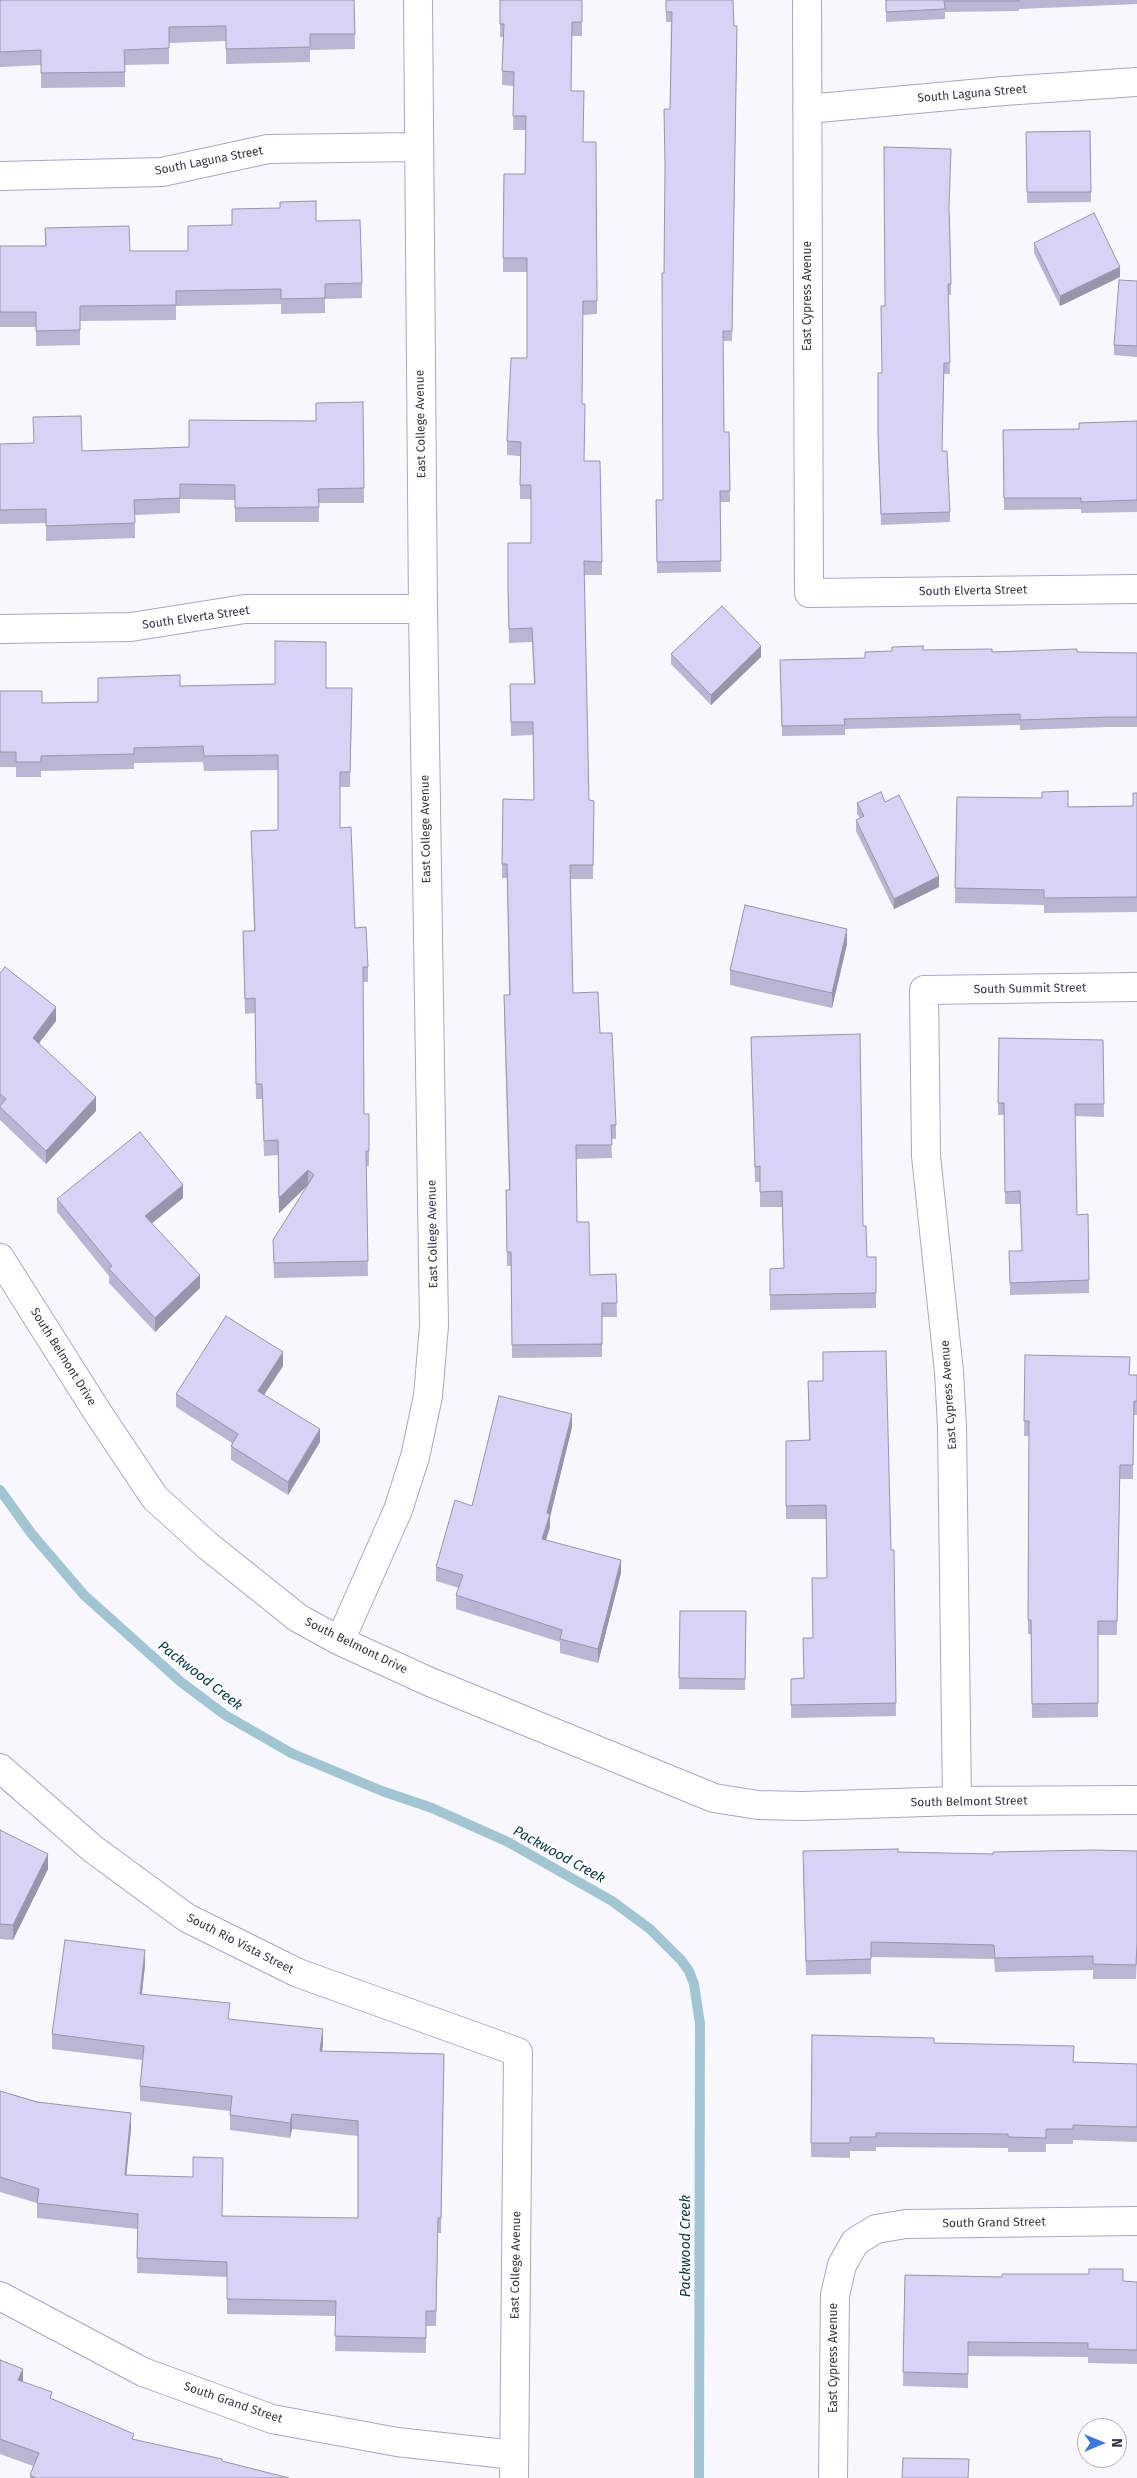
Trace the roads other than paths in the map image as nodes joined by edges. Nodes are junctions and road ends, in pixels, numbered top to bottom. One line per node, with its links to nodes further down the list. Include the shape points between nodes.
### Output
1 (418, 0): 5 (street, East College Avenue)
2 (806, 0): 4 (street, East Cypress Avenue)
3 (1137, 82): 4 (street, South Laguna Street)
4 (807, 109): 8 (street, East Cypress Avenue)
5 (418, 147): 6 (street, South Laguna Street, via 268,149 162,172); 9 (street, East College Avenue)
6 (0, 176)
7 (1137, 590): 8 (street, South Elverta Street)
8 (809, 593)
9 (423, 609): 10 (street, South Elverta Street, via 245,609 131,627); 14 (street, East College Avenue, via 434,1326 429,1388 415,1457 398,1510)
10 (0, 629)
11 (1137, 987): 12 (street, South Summit Street)
12 (924, 990): 17 (street, East Cypress Avenue, via 926,1156 952,1428)
13 (0, 1258): 14 (street, South Belmont Drive, via 155,1498 208,1546 298,1618)
14 (340, 1641): 18 (street, South Belmont Drive, via 430,1682 714,1798 758,1805)
15 (0, 1768): 19 (street, South Rio Vista Street, via 93,1849 187,1918 298,1973)
16 (1137, 1800): 17 (street, South Belmont Street)
17 (957, 1801): 18 (street, South Belmont Street)
18 (802, 1806)
19 (518, 2052): 23 (street, East College Avenue)
20 (1137, 2221): 21 (street, South Grand Street, via 906,2224 876,2228)
21 (855, 2242): 24 (street, East Cypress Avenue, via 842,2265 834,2294)
22 (0, 2296): 23 (street, South Grand Street, via 143,2372 272,2419)
23 (514, 2467)
24 (833, 2478)

